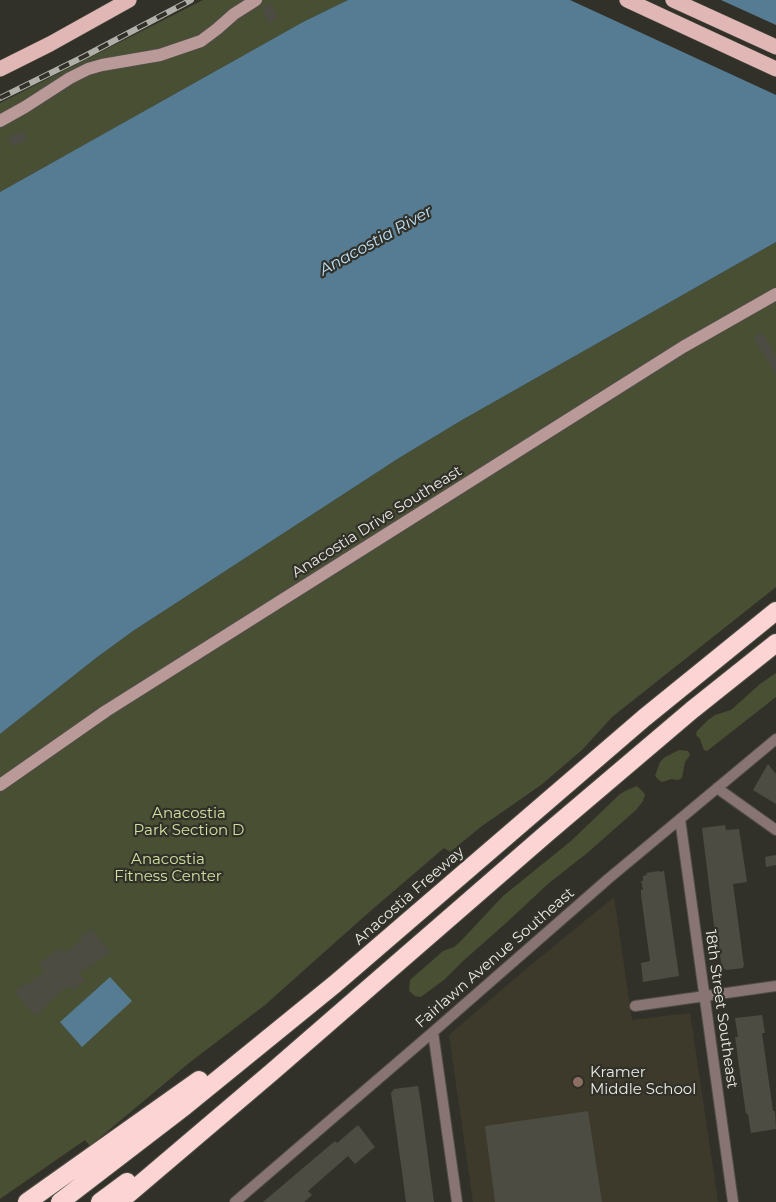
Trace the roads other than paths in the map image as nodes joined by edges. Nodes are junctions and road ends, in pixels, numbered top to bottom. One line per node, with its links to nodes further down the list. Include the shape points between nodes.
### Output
1 (129, 0): 6 (main road)
2 (256, 0): 8 (street, via 201,40 160,55 88,69)
3 (627, 0): 7 (main road)
4 (673, 0): 5 (main road)
5 (776, 47)
6 (0, 69)
7 (776, 69)
8 (0, 121)
9 (776, 294): 13 (street, Anacostia Drive Southeast, via 682,347 207,647)
10 (776, 612): 17 (highway, Anacostia Freeway, via 612,746)
11 (776, 643): 22 (highway, via 692,710)
12 (776, 739): 14 (street, Fairlawn Avenue Southeast)
13 (0, 785)
14 (717, 788): 15 (street, Fairlawn Avenue Southeast); 16 (street)
15 (680, 819): 19 (street, 18th Street Southeast); 21 (street, Fairlawn Avenue Southeast)
16 (776, 830)
17 (335, 984): 23 (highway); 24 (highway, Anacostia Freeway)
18 (776, 986): 19 (street)
19 (705, 996): 20 (street); 29 (street, 18th Street Southeast)
20 (635, 1006)
21 (433, 1032): 27 (street, Fairlawn Avenue Southeast); 28 (street)
22 (272, 1072): 25 (highway); 26 (highway)
23 (27, 1202)
24 (60, 1202)
25 (100, 1202)
26 (119, 1202)
27 (235, 1202)
28 (457, 1202)
29 (733, 1202)

